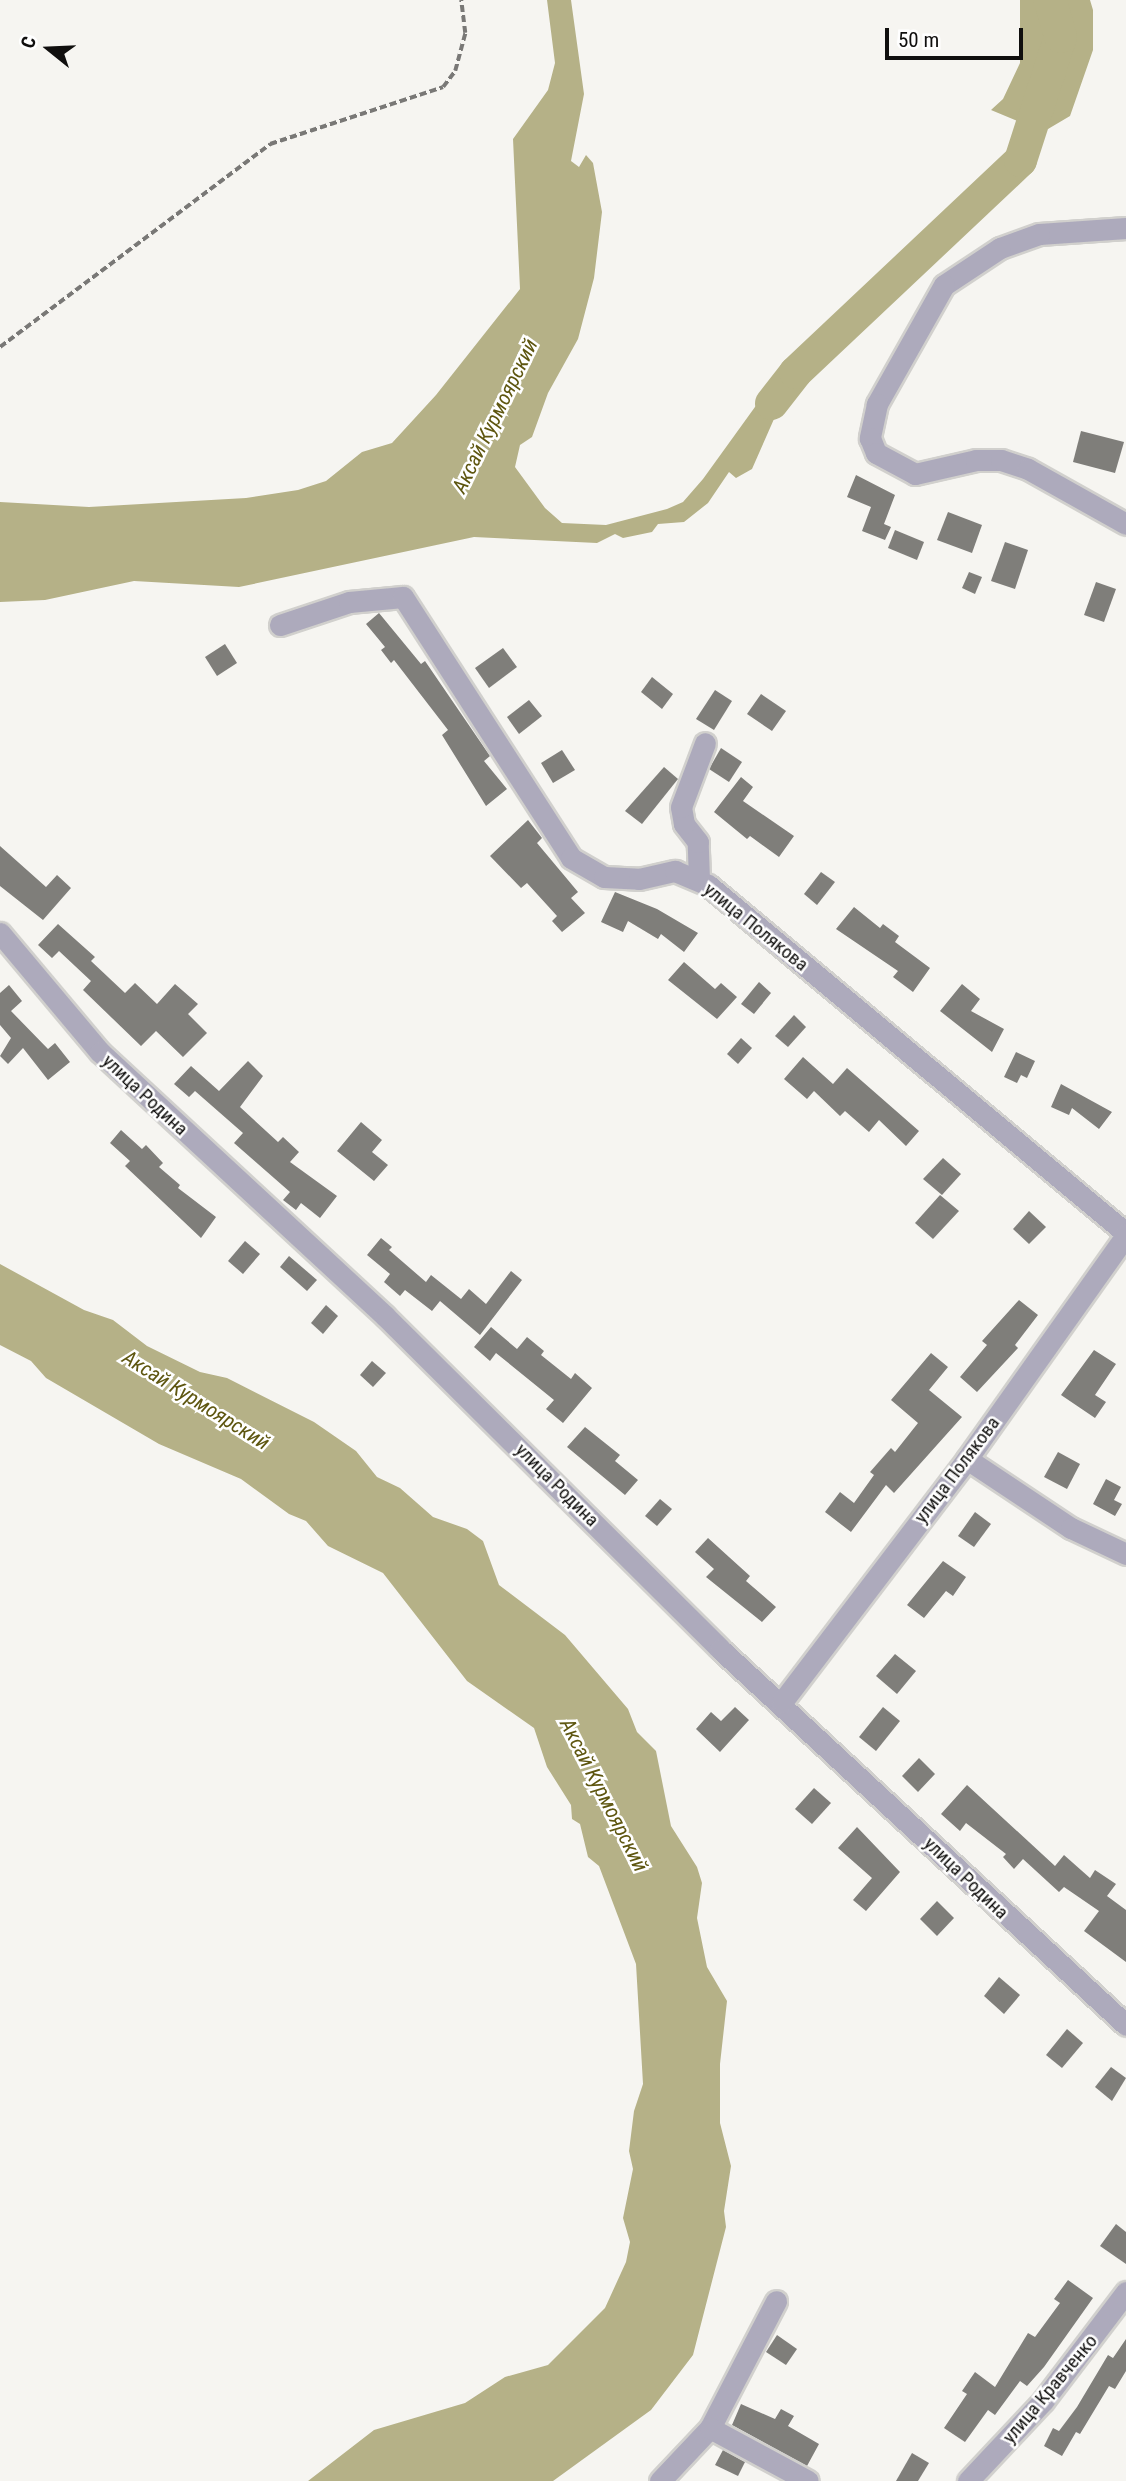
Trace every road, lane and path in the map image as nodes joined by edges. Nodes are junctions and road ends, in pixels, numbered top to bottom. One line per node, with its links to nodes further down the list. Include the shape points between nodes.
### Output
1 (461, 0): 3 (path, via 465,33 454,71 443,88 270,144)
2 (1126, 228): 4 (street, via 1039,234 1000,248 944,285 877,404 870,438 876,453 915,474 976,460 1001,460 1028,468)
3 (0, 347)
4 (1126, 524)
5 (280, 625): 7 (street, улица Полякова, via 349,602 403,597 571,858 604,877 622,880 674,871)
6 (705, 743): 7 (street, via 681,807 684,824 698,842)
7 (699, 880): 9 (street, улица Полякова)
8 (0, 933): 12 (street, улица Родина, via 100,1052 385,1316 720,1649)
9 (1126, 1234): 10 (street, улица Полякова)
10 (967, 1459): 11 (street, via 1071,1528); 12 (street, улица Полякова)
11 (1126, 1554)
12 (782, 1702): 13 (street, улица Родина)
13 (1126, 2025)
14 (1126, 2292): 19 (street, улица Кравченко, via 1043,2401)
15 (776, 2301): 16 (street)
16 (710, 2428): 17 (street); 18 (street)
17 (660, 2481)
18 (808, 2481)
19 (968, 2481)

